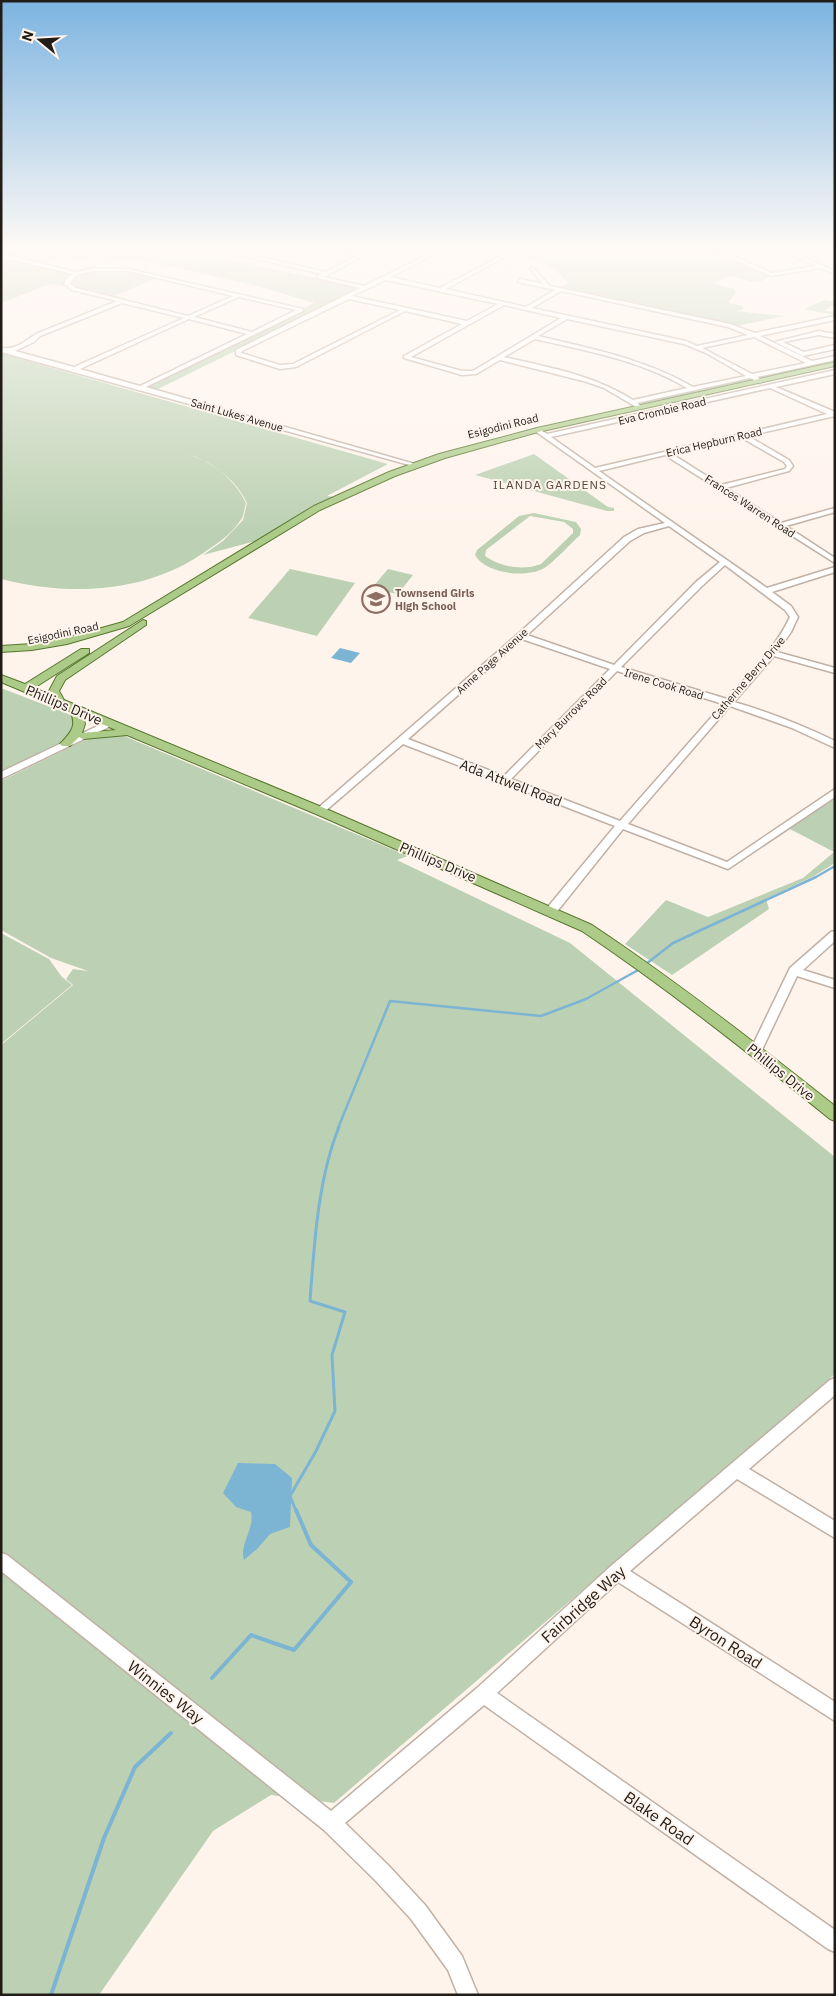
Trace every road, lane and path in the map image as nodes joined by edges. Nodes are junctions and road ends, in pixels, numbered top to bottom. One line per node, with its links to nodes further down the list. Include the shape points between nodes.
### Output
1 (25, 344): 16 (street)
2 (130, 344): 21 (street)
3 (233, 344): 26 (street)
4 (251, 344): 5 (street, via 239,350 238,354 280,366 294,366)
5 (337, 344)
6 (429, 344): 17 (street, via 406,357 462,372 478,371)
7 (524, 344): 17 (street)
8 (563, 344): 27 (street, via 646,366)
9 (687, 344): 13 (street)
10 (711, 344): 13 (street)
11 (773, 344): 19 (street)
12 (782, 344): 14 (street, via 803,354)
13 (698, 347): 23 (street)
14 (835, 347)
15 (1, 350): 16 (street, Saint Lukes Avenue)
16 (10, 351): 21 (street, Saint Lukes Avenue)
17 (500, 358): 28 (street, via 592,380)
18 (835, 358): 19 (street)
19 (811, 363): 23 (street)
20 (835, 364): 24 (main road, Esigodini Road)
21 (73, 370): 26 (street, Saint Lukes Avenue)
22 (835, 372): 25 (street, Eva Crombie Road)
23 (752, 376): 24 (street); 27 (street)
24 (760, 381): 29 (main road, Esigodini Road)
25 (772, 387): 30 (street); 33 (street, Eva Crombie Road)
26 (140, 388): 35 (street, Saint Lukes Avenue)
27 (692, 389): 28 (street)
28 (632, 402): 29 (street)
29 (639, 408): 31 (main road, Esigodini Road)
30 (834, 414): 32 (street, Erica Hepburn Road)
31 (537, 430): 33 (street, Catherine Berry Drive); 35 (main road, Esigodini Road)
32 (742, 435): 34 (street, Erica Hepburn Road); 37 (street, via 787,461 790,466 786,470)
33 (547, 436): 36 (street, Catherine Berry Drive)
34 (665, 453): 36 (street, Erica Hepburn Road); 37 (street, Frances Warren Road)
35 (416, 465): 44 (main road, Esigodini Road, via 317,508)
36 (594, 470): 39 (street, Catherine Berry Drive)
37 (720, 487): 40 (street, Frances Warren Road)
38 (835, 510): 40 (street)
39 (669, 524): 42 (street, Catherine Berry Drive); 49 (street, Anne Page Avenue, via 641,531 627,539)
40 (781, 525): 41 (street, Frances Warren Road)
41 (835, 561)
42 (724, 562): 45 (street, Catherine Berry Drive); 53 (street, Mary Burrows Road)
43 (835, 569): 45 (street)
44 (202, 579): 46 (main road, Esigodini Road); 47 (main road, Esigodini Road)
45 (766, 591): 51 (street, Catherine Berry Drive, via 788,608 794,617)
46 (175, 602): 48 (main road, Esigodini Road); 58 (main road, via 61,678 54,691)
47 (126, 624): 48 (main road); 50 (main road, Esigodini Road, via 67,641)
48 (109, 636): 52 (main road, Esigodini Road, via 52,650); 56 (main road)
49 (521, 636): 53 (street, Irene Cook Road); 63 (street, Anne Page Avenue)
50 (1, 649)
51 (772, 653): 54 (street); 57 (street, Catherine Berry Drive)
52 (1, 654)
53 (615, 669): 57 (street, Irene Cook Road); 67 (street, Mary Burrows Road)
54 (835, 671)
55 (1, 678): 56 (main road, Phillips Drive)
56 (27, 688): 58 (main road, Phillips Drive)
57 (727, 702): 65 (street, Irene Cook Road); 70 (street, Catherine Berry Drive)
58 (60, 703): 59 (main road, Phillips Drive)
59 (75, 710): 60 (main road, Phillips Drive); 64 (main road, via 80,725)
60 (108, 724): 61 (main road, Phillips Drive); 62 (street)
61 (131, 733): 62 (main road); 69 (main road, Phillips Drive)
62 (84, 736): 64 (street)
63 (402, 740): 67 (street, Ada Attwell Road); 69 (street, Anne Page Avenue)
64 (66, 744): 66 (street)
65 (835, 745)
66 (1, 776)
67 (505, 780): 70 (street, Ada Attwell Road)
68 (835, 792): 70 (street, Ada Attwell Road, via 730,866)
69 (320, 812): 71 (main road, Phillips Drive)
70 (620, 825): 71 (street, Catherine Berry Drive)
71 (551, 911): 75 (main road, Phillips Drive, via 587,928 626,954)
72 (835, 936): 73 (street)
73 (794, 971): 74 (street); 75 (street)
74 (835, 984)
75 (756, 1051): 76 (main road, Phillips Drive)
76 (835, 1115)
77 (835, 1385): 78 (street, Fairbridge Way)
78 (736, 1470): 79 (street); 81 (street, Fairbridge Way)
79 (835, 1530)
80 (1, 1561): 84 (street, Winnies Way)
81 (617, 1572): 82 (street, Fairbridge Way); 83 (street, Byron Road)
82 (484, 1694): 84 (street, Fairbridge Way); 85 (street, Blake Road)
83 (835, 1712)
84 (330, 1823): 86 (street, Winnies Way, via 418,1912 455,1963)
85 (835, 1942)
86 (468, 1995)

